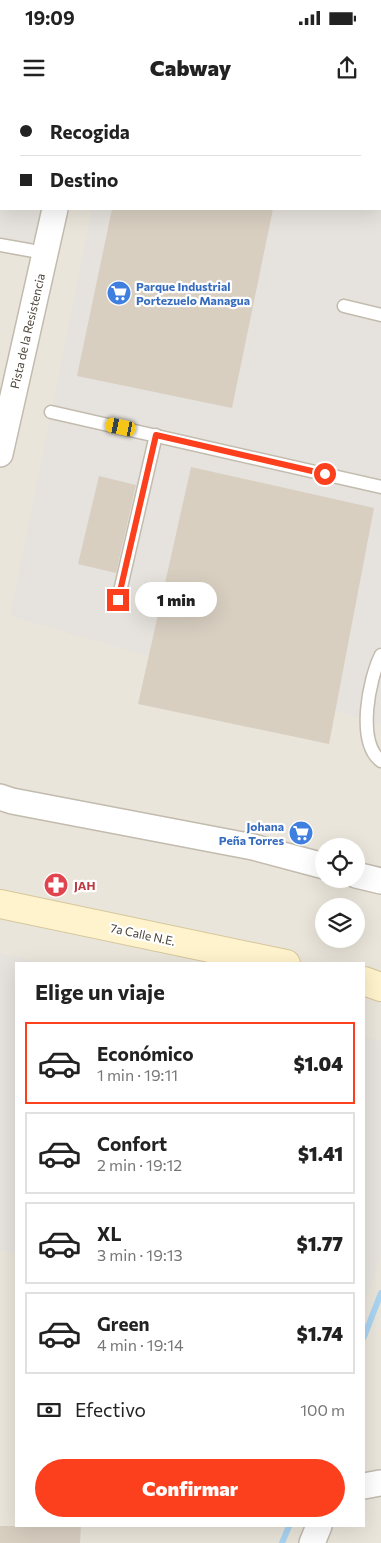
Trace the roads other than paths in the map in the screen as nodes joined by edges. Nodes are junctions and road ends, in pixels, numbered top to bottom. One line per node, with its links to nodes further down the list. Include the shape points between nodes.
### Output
1 (55, 210): 3 (street, Pista de la Resistencia)
2 (0, 245): 3 (lane)
3 (45, 253): 8 (street, Pista de la Resistencia)
4 (344, 306): 5 (lane)
5 (381, 315)
6 (51, 412): 7 (lane)
7 (156, 435): 9 (lane); 10 (lane)
8 (0, 454)
9 (381, 487)
10 (118, 600)
11 (381, 655): 12 (lane, via 368,693 367,708 368,736 372,751)
12 (381, 761)
13 (0, 797): 14 (street, via 253,847)
14 (315, 864)
15 (365, 878): 16 (street)
16 (381, 882)
17 (0, 904): 18 (street, 7a Calle N.E.)
18 (276, 962)
19 (365, 981): 20 (street)
20 (381, 987)
21 (319, 1527): 22 (street)
22 (312, 1543)

